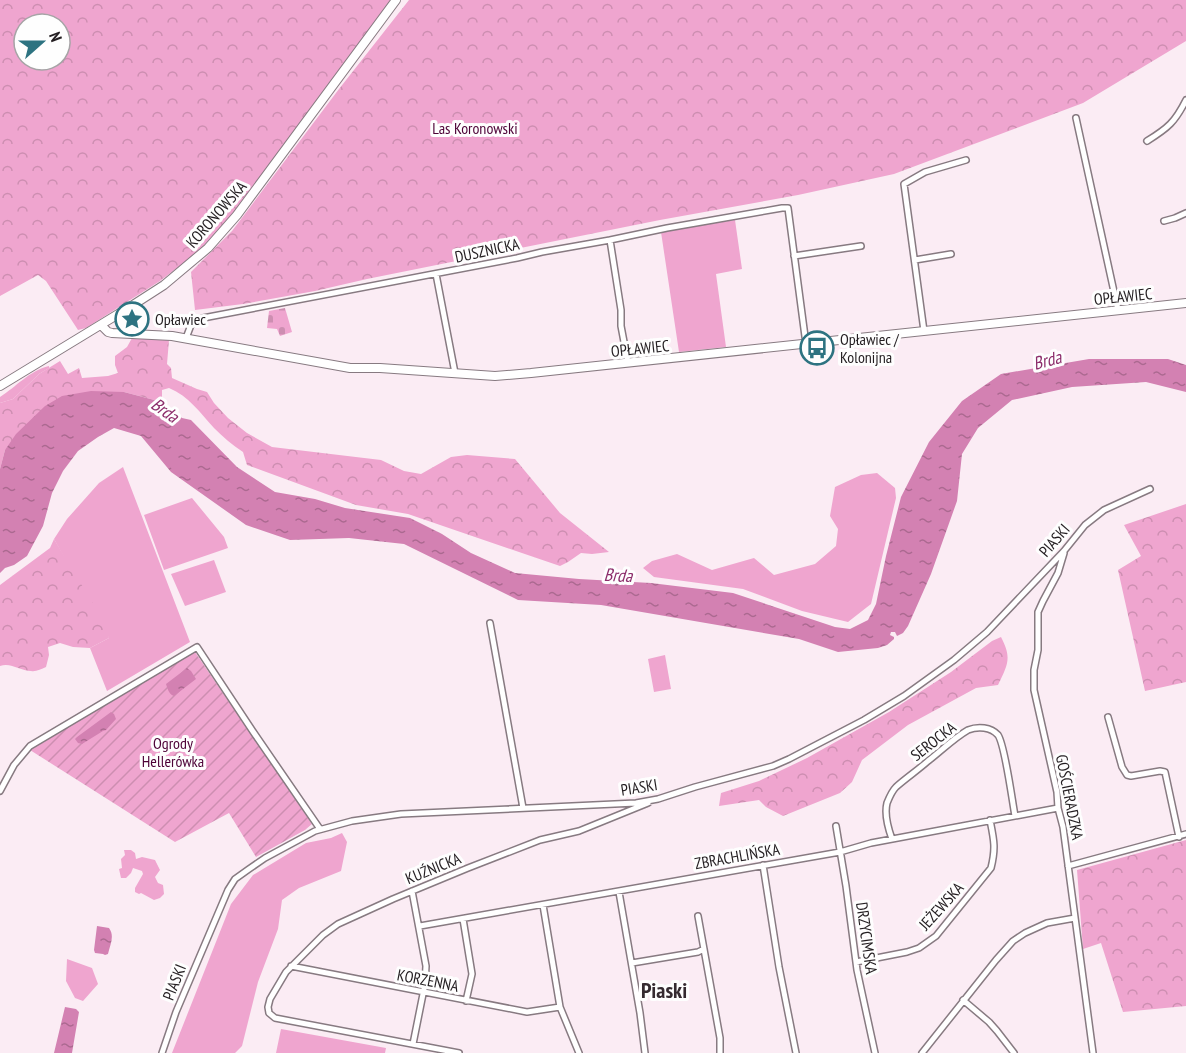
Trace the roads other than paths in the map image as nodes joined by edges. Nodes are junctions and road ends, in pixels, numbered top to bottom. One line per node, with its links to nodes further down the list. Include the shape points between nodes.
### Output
1 (396, 0): 16 (street, KORONOWSKA, via 216,239 164,285)
2 (1186, 100): 4 (street, via 1175,120)
3 (1076, 118): 15 (street)
4 (1147, 141)
5 (966, 160): 12 (street, via 925,172 904,184)
6 (1186, 213): 7 (street)
7 (1164, 221)
8 (610, 240): 11 (street, DUSZNICKA, via 788,208); 13 (street, DUSZNICKA); 20 (street)
9 (861, 246): 11 (street)
10 (951, 254): 12 (street)
11 (794, 256): 19 (street)
12 (915, 260): 17 (street)
13 (436, 274): 18 (street, DUSZNICKA, via 203,318 191,325); 21 (street)
14 (1186, 303): 15 (street, OPŁAWIEC)
15 (1118, 310): 17 (street, OPŁAWIEC)
16 (101, 325): 18 (street, OPŁAWIEC, via 111,333); 22 (street, KORONOWSKA)
17 (924, 331): 19 (street, OPŁAWIEC)
18 (186, 338): 21 (street, OPŁAWIEC, via 350,368)
19 (806, 344): 20 (street, OPŁAWIEC)
20 (628, 363): 21 (street, OPŁAWIEC, via 531,374)
21 (456, 373)
22 (0, 386)
23 (1150, 489): 24 (street, PIASKI, via 1104,510 1084,525)
24 (1064, 551): 28 (street, PIASKI, via 987,632 912,691 773,766); 30 (street, GOŚCIERADZKA, via 1058,573 1038,612 1034,670 1034,690)
25 (490, 623): 29 (street)
26 (1107, 717): 35 (street, via 1126,775 1165,772)
27 (0, 791): 34 (street, via 30,746 197,647)
28 (658, 799): 29 (street, PIASKI); 40 (street, KUŹNICKA)
29 (523, 808): 34 (street, PIASKI, via 401,814)
30 (1058, 808): 31 (street, ZBRACHLIŃSKA); 39 (street, GOŚCIERADZKA)
31 (1015, 816): 32 (street, ZBRACHLIŃSKA); 36 (street, SEROCKA, via 999,736 977,728 953,741 896,787 886,811)
32 (990, 820): 36 (street, ZBRACHLIŃSKA); 48 (street, JEŻEWSKA, via 995,841 991,868 936,936 907,952)
33 (836, 826): 37 (street, DRZYCIMSKA)
34 (320, 829): 56 (street, PIASKI, via 265,858 233,881)
35 (1183, 836): 39 (street)
36 (892, 839): 37 (street, ZBRACHLIŃSKA)
37 (840, 852): 38 (street, ZBRACHLIŃSKA); 48 (street, DRZYCIMSKA)
38 (763, 865): 41 (street, ZBRACHLIŃSKA); 61 (street)
39 (1068, 866): 44 (street, GOŚCIERADZKA)
40 (412, 891): 46 (street); 50 (street, KUŹNICKA, via 332,927)
41 (619, 892): 42 (street, ZBRACHLIŃSKA); 49 (street)
42 (543, 905): 45 (street, ZBRACHLIŃSKA); 54 (street)
43 (698, 916): 47 (street)
44 (1075, 918): 52 (street, via 1047,923 1013,941); 65 (street, GOŚCIERADZKA)
45 (463, 919): 46 (street, ZBRACHLIŃSKA); 53 (street, via 472,974)
46 (420, 926): 51 (street, via 426,966)
47 (704, 949): 49 (street); 60 (street)
48 (856, 962): 62 (street, DRZYCIMSKA)
49 (632, 963): 59 (street)
50 (291, 966): 51 (street, KORZENNA); 55 (street, KUŹNICKA, via 268,1007 275,1018)
51 (423, 993): 53 (street, KORZENNA); 55 (street)
52 (963, 1000): 63 (street); 64 (street, via 993,1026)
53 (466, 1001): 54 (street, KORZENNA, via 527,1012)
54 (560, 1007): 58 (street)
55 (413, 1044): 57 (street)
56 (162, 1053)
57 (459, 1053)
58 (579, 1053)
59 (645, 1053)
60 (720, 1053)
61 (796, 1053)
62 (875, 1053)
63 (922, 1053)
64 (1014, 1053)
65 (1093, 1053)

